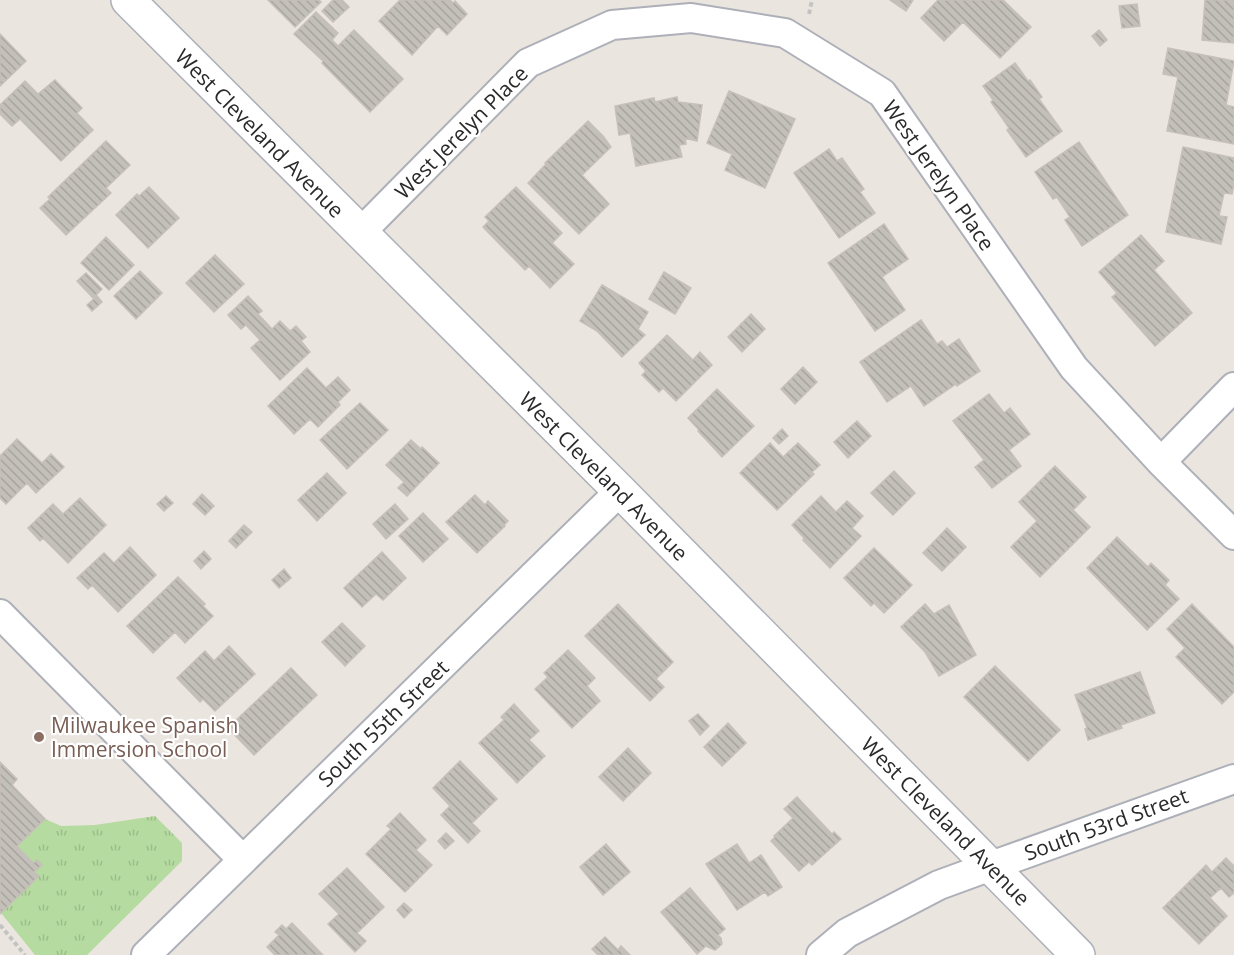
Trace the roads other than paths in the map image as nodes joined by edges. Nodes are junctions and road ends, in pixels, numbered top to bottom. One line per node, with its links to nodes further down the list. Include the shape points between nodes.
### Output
1 (128, 0): 2 (street, West Cleveland Avenue)
2 (360, 233): 4 (street, West Jerelyn Place, via 528,63 612,25 691,18 785,33 882,93 1074,368); 5 (street, West Cleveland Avenue)
3 (1234, 387): 4 (street)
4 (1161, 462): 6 (street, West Jerelyn Place)
5 (620, 491): 9 (street, South 55th Street); 10 (street, West Cleveland Avenue)
6 (1234, 535)
7 (0, 614): 9 (street)
8 (1234, 779): 10 (street, South 53rd Street)
9 (243, 860): 11 (street, South 55th Street)
10 (990, 866): 12 (street, South 53rd Street, via 939,885 847,933); 13 (street, West Cleveland Avenue)
11 (146, 955)
12 (821, 955)
13 (1078, 955)

